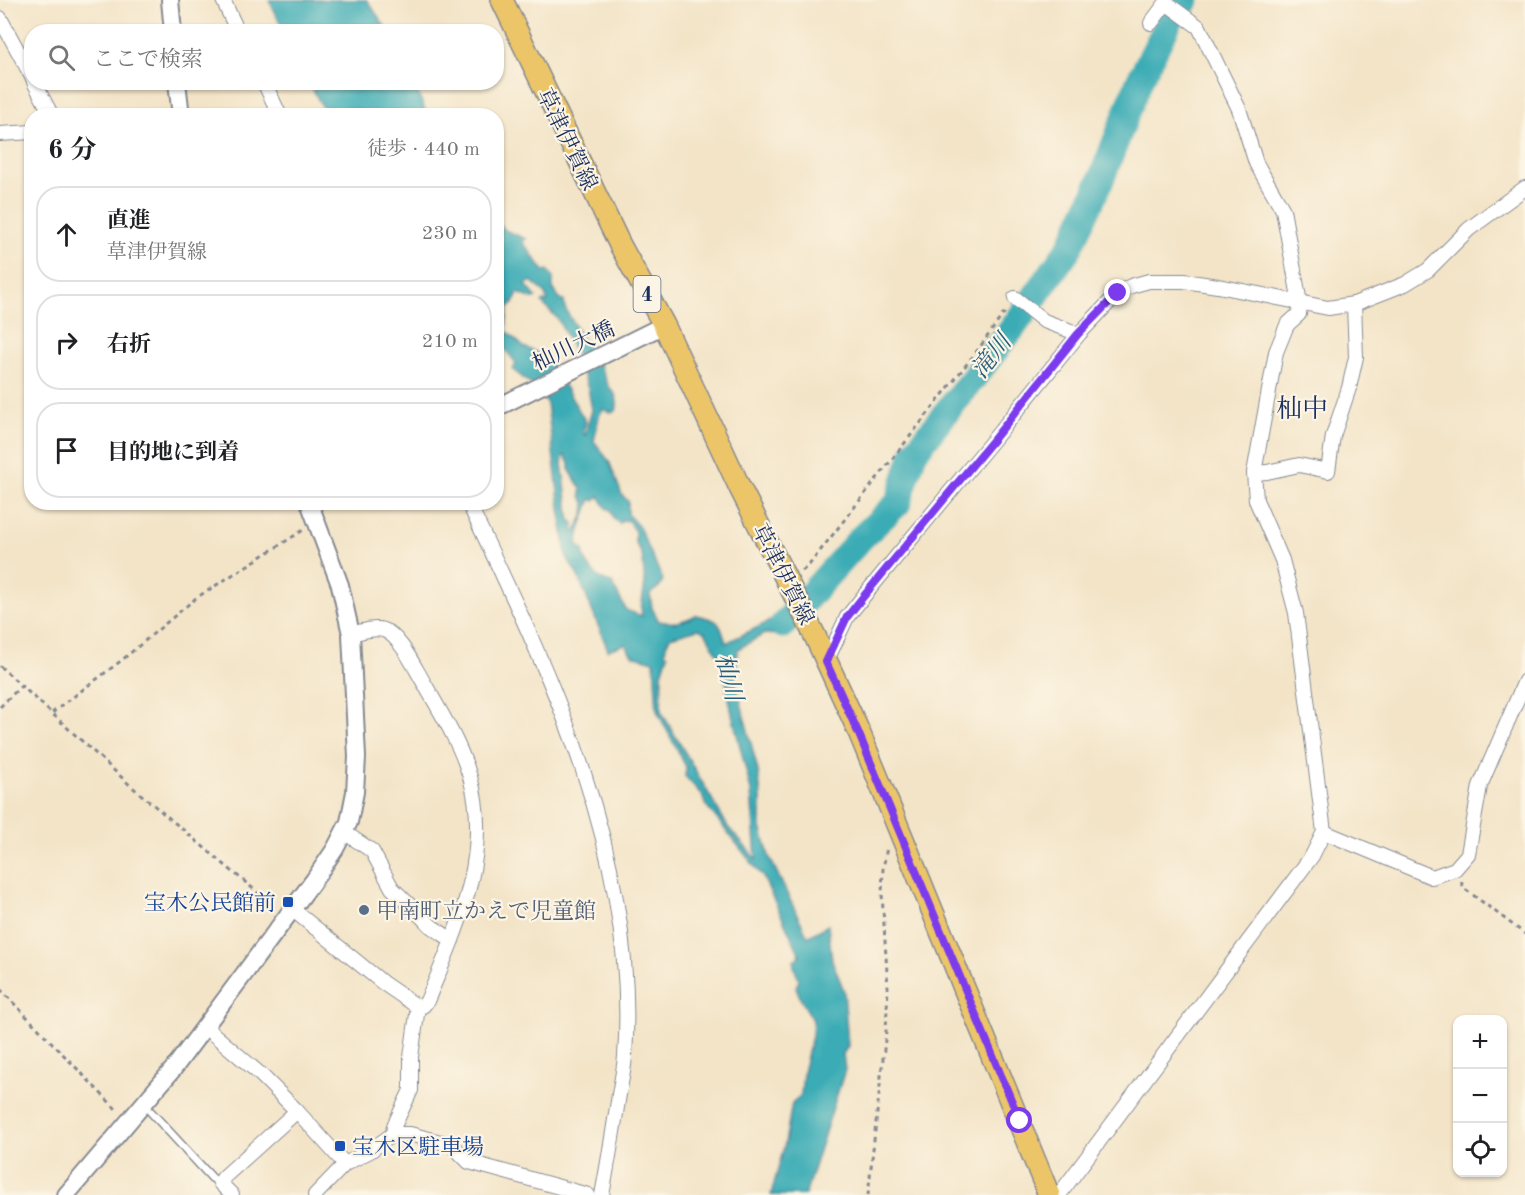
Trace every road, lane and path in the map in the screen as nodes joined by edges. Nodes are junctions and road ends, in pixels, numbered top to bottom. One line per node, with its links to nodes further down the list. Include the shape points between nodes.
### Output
1 (170, 0): 6 (street)
2 (223, 0): 7 (street)
3 (502, 0): 21 (main road, 草津伊賀線 / 4)
4 (0, 18): 8 (street)
5 (1151, 23): 19 (street, via 1166,3 1199,27 1239,109 1256,163 1282,210)
6 (172, 24)
7 (234, 24)
8 (24, 62)
9 (38, 90): 12 (street)
10 (178, 90): 13 (street)
11 (268, 90): 14 (street)
12 (48, 108)
13 (180, 108)
14 (276, 108)
15 (24, 132): 16 (street)
16 (0, 134)
17 (1525, 188): 20 (street, via 1469,229 1428,270 1405,284)
18 (1018, 301): 22 (street, via 1044,321); 28 (path)
19 (1300, 303): 20 (street, via 1328,308); 22 (street, via 1184,281 1149,281 1118,293); 24 (street, via 1299,314 1287,325 1276,352)
20 (1354, 304): 24 (street, via 1356,357 1333,436 1328,471 1299,465)
21 (664, 326): 23 (street, 杣川大橋); 28 (main road, 草津伊賀線 / 4)
22 (1078, 334): 30 (street, via 847,617)
23 (504, 404)
24 (1254, 473): 37 (street, via 1256,500 1282,560 1296,614)
25 (312, 510): 27 (street)
26 (472, 510): 56 (street, via 570,730 600,823 616,890 626,997 625,1058)
27 (316, 522): 29 (street, via 340,585); 35 (path, via 196,598)
28 (790, 585): 30 (main road, 草津伊賀線 / 4)
29 (351, 634): 36 (street, via 357,776); 42 (street, via 381,629 391,633 445,719 470,775 476,810 476,850 469,890)
30 (826, 662): 58 (main road, 草津伊賀線 / 4)
31 (0, 666): 33 (path)
32 (1525, 681): 39 (street, via 1480,786 1468,855)
33 (22, 686): 34 (path); 35 (path)
34 (0, 707)
35 (52, 713): 40 (path, via 131,786 274,907)
36 (344, 832): 40 (street); 42 (street, via 372,851 392,888 431,926)
37 (1324, 832): 39 (street, via 1432,877); 59 (street, via 1312,856)
38 (888, 847): 57 (path, via 882,894 888,988 886,1030)
39 (1455, 870): 41 (path, via 1465,889)
40 (289, 914): 44 (street); 45 (street)
41 (1525, 933)
42 (452, 940): 44 (street, via 427,1001)
43 (0, 989): 48 (path)
44 (418, 1007): 49 (street, via 411,1090)
45 (205, 1027): 46 (street); 48 (street)
46 (297, 1111): 50 (street); 51 (street)
47 (151, 1112): 51 (lane)
48 (129, 1123): 52 (street)
49 (393, 1134): 50 (street); 55 (street, via 410,1134 452,1145 469,1162)
50 (345, 1164): 54 (street)
51 (220, 1183): 53 (street)
52 (66, 1195)
53 (232, 1195)
54 (315, 1195)
55 (588, 1195)
56 (602, 1195)
57 (868, 1195)
58 (1049, 1195)
59 (1059, 1195)

